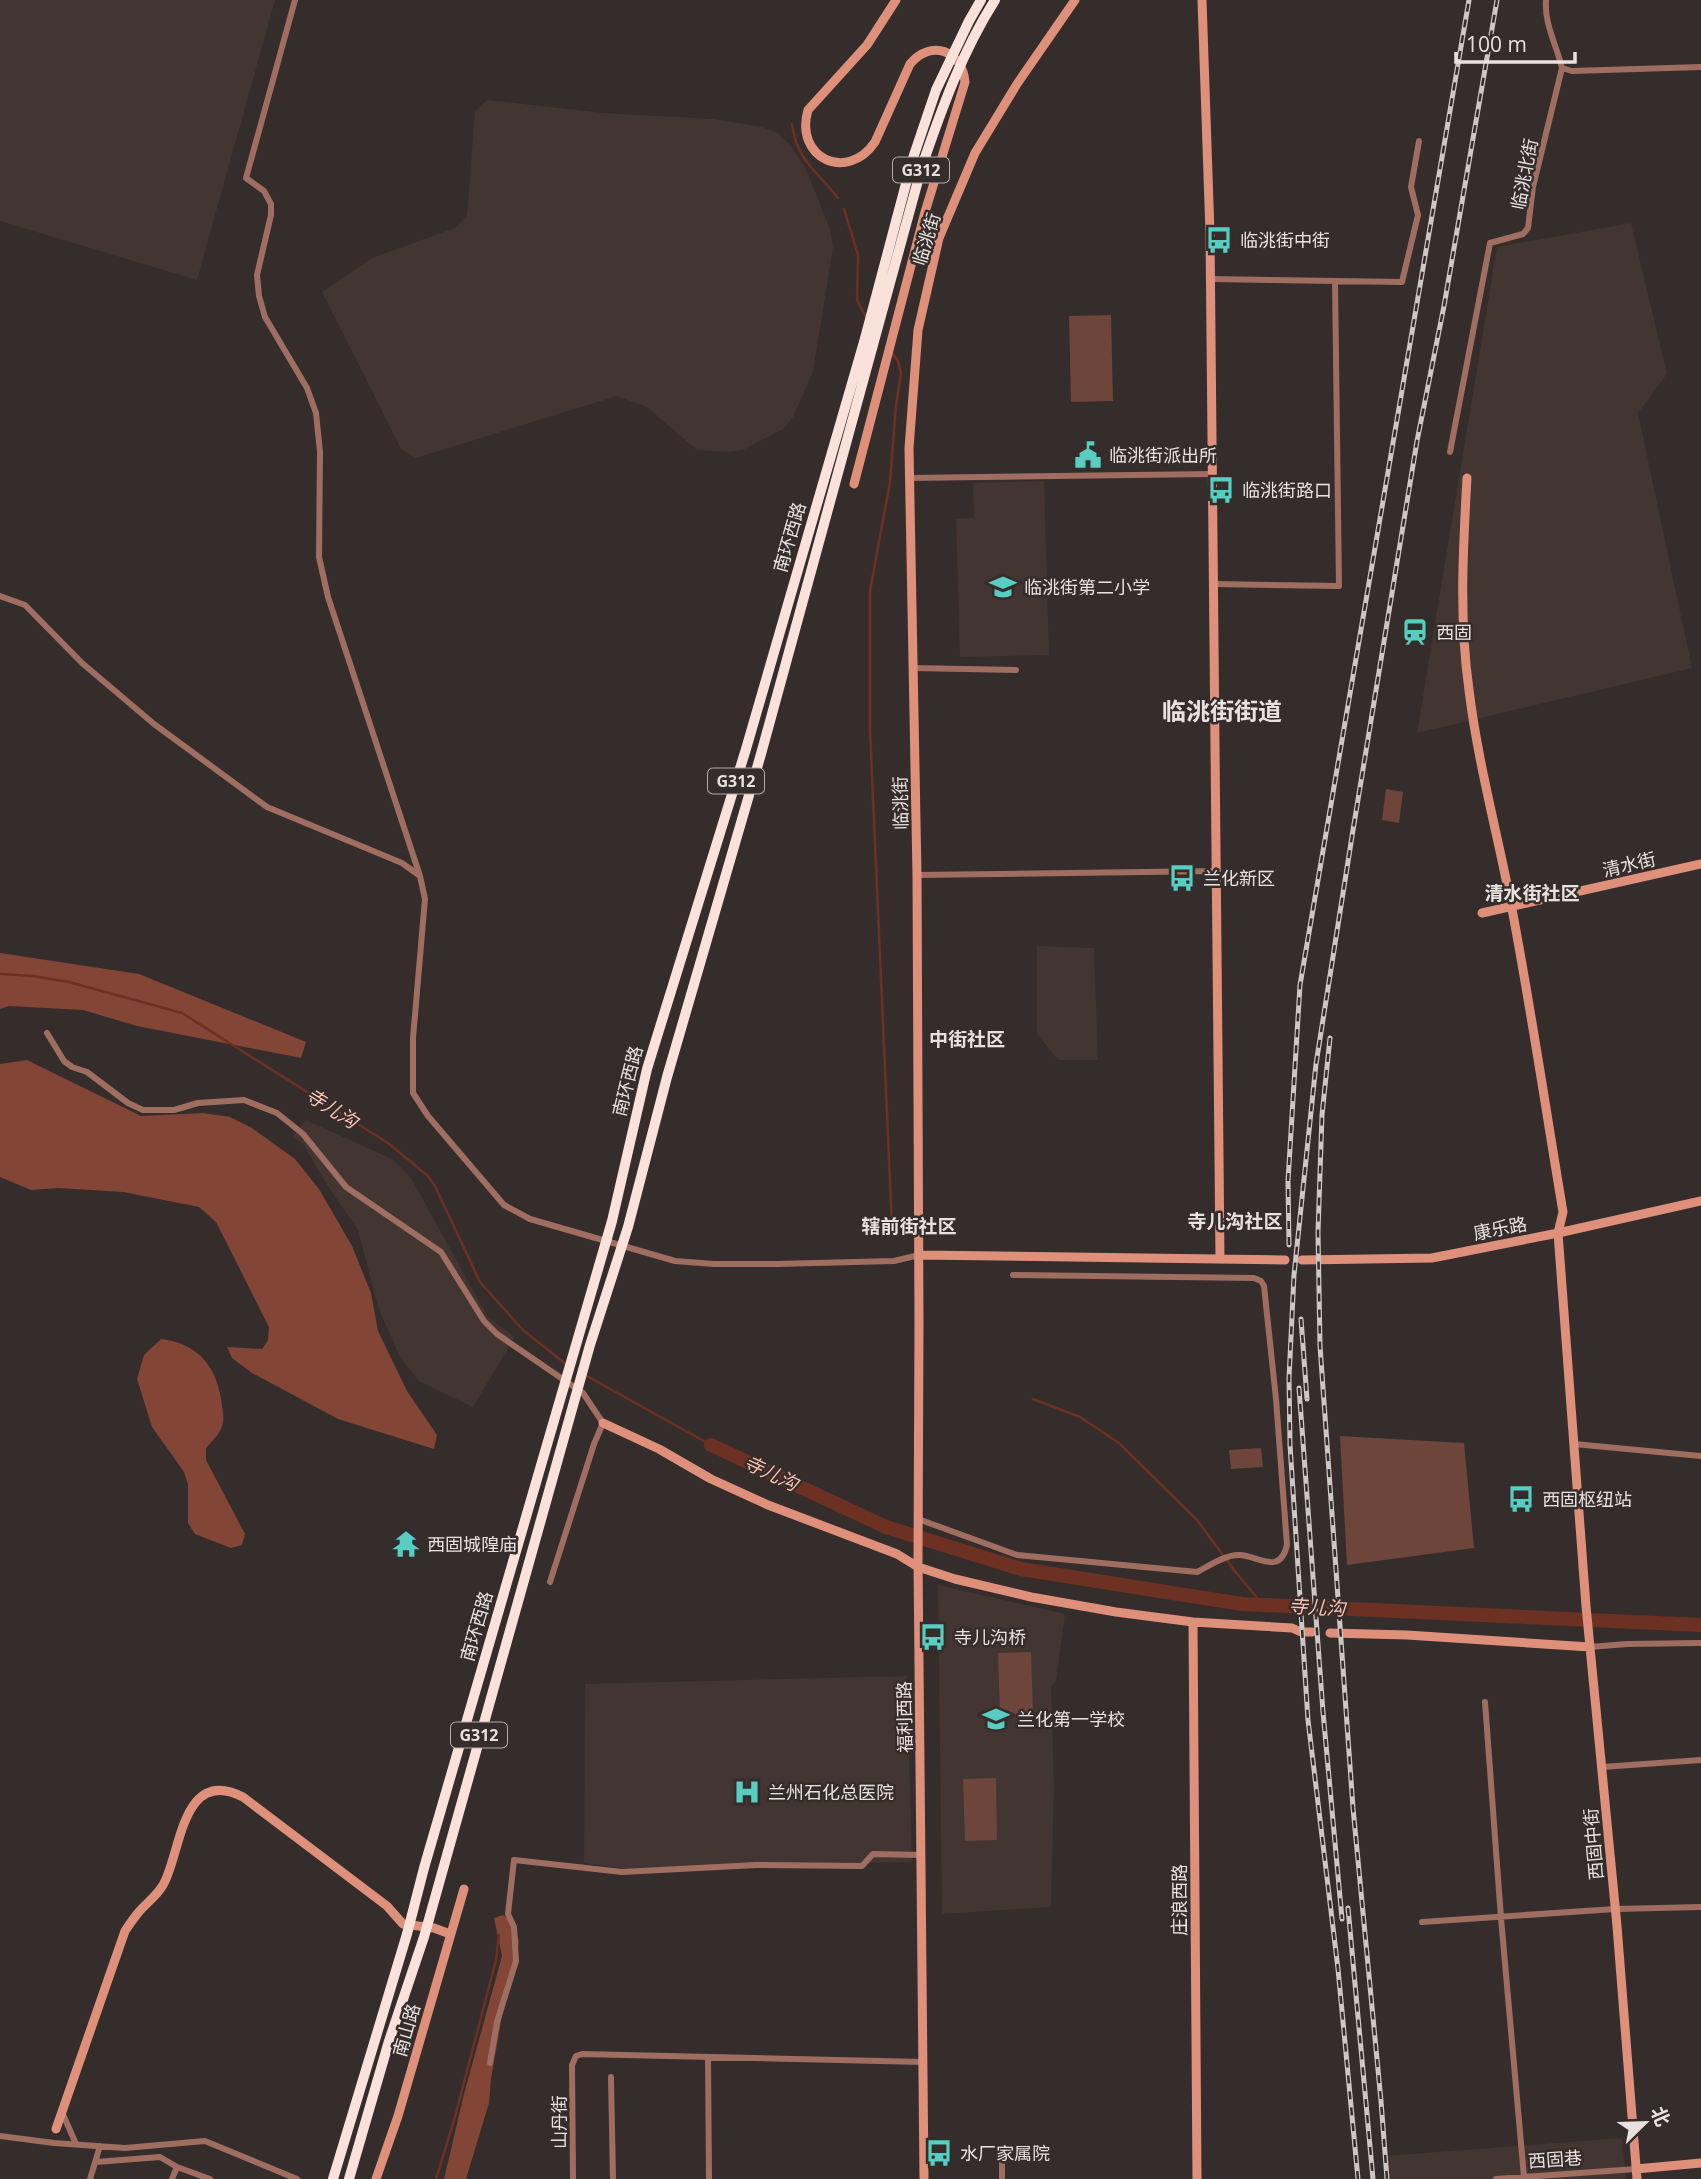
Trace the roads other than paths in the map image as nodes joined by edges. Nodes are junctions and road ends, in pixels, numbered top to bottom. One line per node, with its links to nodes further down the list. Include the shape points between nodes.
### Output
1 (295, 0): 26 (street, via 246,178 264,191 271,204 257,275 259,296 265,317 307,388 316,413 319,557)
2 (897, 0): 18 (street, via 867,45 808,110 805,121 805,133 816,153 826,160 849,163 869,152 916,57 944,51 964,72 965,82 925,212)
3 (981, 0): 13 (highway, 南环西路 / G312, via 936,90 912,161)
4 (995, 0): 13 (highway, 南环西路 / G312, via 947,93)
5 (1075, 0): 16 (street, 临洮街, via 975,153 939,238 918,330)
6 (1202, 0): 11 (street)
7 (1546, 0): 9 (street, 临洮北街, via 1548,24)
8 (1701, 67): 9 (street)
9 (1562, 68): 14 (street, 临洮北街, via 1533,187 1528,228 1523,234 1490,243)
10 (1419, 141): 12 (street, via 1411,187 1418,215 1402,282)
11 (1211, 279): 12 (street); 15 (street)
12 (1335, 281): 19 (street, via 1339,586)
13 (868, 346): 77 (highway, 南环西路 / G312, via 647,1069 612,1221); 78 (highway, 南环西路 / G312, via 768,728 628,1227 563,1437 424,1937)
14 (1450, 452)
15 (1213, 474): 16 (street); 19 (street)
16 (909, 478): 21 (street, 临洮街)
17 (1467, 478): 27 (street, 西固中街, via 1462,583 1469,691)
18 (853, 484)
19 (1214, 584): 24 (street)
20 (0, 596): 26 (street, via 25,605 82,663 154,724 267,807 402,863)
21 (912, 668): 22 (street); 25 (street, 临洮街)
22 (1016, 670)
23 (1701, 864): 27 (street, 清水街)
24 (1217, 871): 25 (street); 33 (street)
25 (917, 875): 32 (street, 临洮街)
26 (420, 876): 32 (street, via 425,899 413,1093 503,1205 530,1219 675,1261 776,1264 894,1261)
27 (1512, 908): 28 (street, 清水街); 31 (street, 西固中街, via 1563,1212)
28 (1482, 913)
29 (47, 1033): 37 (street, via 72,1067 143,1110 244,1101 277,1113 303,1134 346,1187 441,1251 484,1321 583,1393)
30 (1701, 1200): 31 (street, 康乐路)
31 (1558, 1233): 35 (street, 康乐路, via 1415,1259); 38 (street, 西固中街)
32 (919, 1255): 33 (street); 40 (street, 福利西路)
33 (1220, 1259): 34 (street)
34 (1284, 1259)
35 (1302, 1260)
36 (1013, 1275): 40 (street, via 1254,1278 1261,1282 1287,1545 1272,1563 1239,1555 1197,1572 1017,1555)
37 (603, 1423): 41 (street, via 711,1479); 42 (street)
38 (1574, 1444): 39 (street); 47 (street, 西固中街)
39 (1701, 1456)
40 (918, 1522): 41 (street, 福利西路)
41 (918, 1564): 43 (street, via 982,1587); 51 (street, 福利西路)
42 (550, 1582)
43 (1194, 1622): 44 (street); 85 (street, 庄浪西路)
44 (1312, 1632)
45 (1330, 1633): 47 (street)
46 (1701, 1643): 47 (street)
47 (1590, 1647): 50 (street, 西固中街)
48 (1485, 1702): 55 (street)
49 (1701, 1760): 50 (street)
50 (1602, 1767): 54 (street, 西固中街)
51 (921, 1855): 59 (street, 福利西路); 60 (street, via 873,1854 862,1866 756,1865 622,1872 514,1860 508,1914 514,1927 516,1961)
52 (464, 1889): 57 (street, 南山路)
53 (1701, 1907): 54 (street)
54 (1615, 1909): 55 (street); 71 (street, 西固中街)
55 (1501, 1918): 56 (street); 72 (street)
56 (1422, 1923)
57 (452, 1929): 62 (street, via 403,1924 387,1906 243,1797 224,1791 207,1795 187,1813 163,1886 125,1931); 79 (street, 南山路)
58 (708, 2058): 59 (street); 80 (street, 山丹街, via 576,2056 572,2065); 82 (street)
59 (923, 2062): 83 (street, 福利西路)
60 (490, 2063)
61 (611, 2077): 81 (street)
62 (62, 2112): 63 (street); 65 (street)
63 (57, 2129)
64 (0, 2136): 65 (street)
65 (76, 2144): 66 (street)
66 (100, 2146): 68 (street); 76 (street, via 205,2141)
67 (1002, 2156): 84 (street)
68 (96, 2162): 70 (street, via 160,2157); 73 (street)
69 (1701, 2163): 71 (street, 西固巷)
70 (177, 2167): 74 (street); 75 (street)
71 (1636, 2174): 72 (street, 西固巷)
72 (1524, 2177): 86 (street, 西固巷)
73 (90, 2179)
74 (172, 2179)
75 (210, 2179)
76 (297, 2179)
77 (333, 2179)
78 (349, 2179)
79 (376, 2179)
80 (573, 2179)
81 (613, 2179)
82 (709, 2179)
83 (924, 2179)
84 (1002, 2179)
85 (1197, 2179)
86 (1496, 2179)

